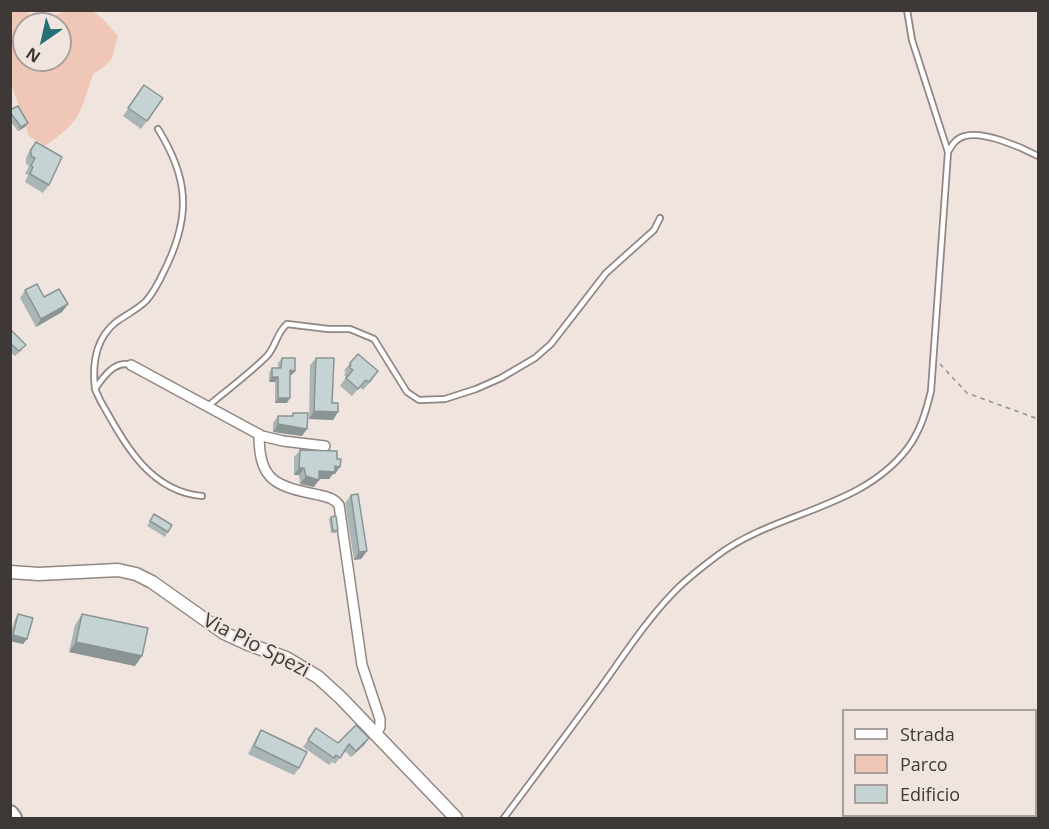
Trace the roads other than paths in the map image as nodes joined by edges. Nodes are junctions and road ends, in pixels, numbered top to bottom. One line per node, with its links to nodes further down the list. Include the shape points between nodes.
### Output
1 (907, 10): 3 (lane, via 912,40)
2 (158, 129): 7 (lane, via 175,161 183,188 184,214 151,295 115,323 101,340 94,367)
3 (948, 152): 4 (lane, via 956,140 973,135 1018,146); 17 (lane, via 931,391 916,435 898,459 856,490 744,539 686,580 655,614)
4 (1038, 156)
5 (660, 218): 8 (lane, via 654,230 606,273 551,344 535,358 476,389 445,399 419,400 407,392 374,339 350,329 287,324 266,357)
6 (131, 365): 7 (lane, via 121,363 115,367); 8 (street)
7 (96, 389): 11 (lane, via 109,417 144,468 166,485)
8 (208, 406): 9 (street)
9 (259, 434): 10 (street); 13 (street, via 262,465 272,480 331,498 341,511 362,665 381,722)
10 (325, 446)
11 (202, 496)
12 (10, 572): 13 (street, Via Pio Spezi, via 114,570 141,576 224,633 305,668 336,693)
13 (375, 735): 16 (street, Via Pio Spezi)
14 (10, 814): 15 (highway)
15 (13, 819)
16 (456, 819)
17 (504, 819)

